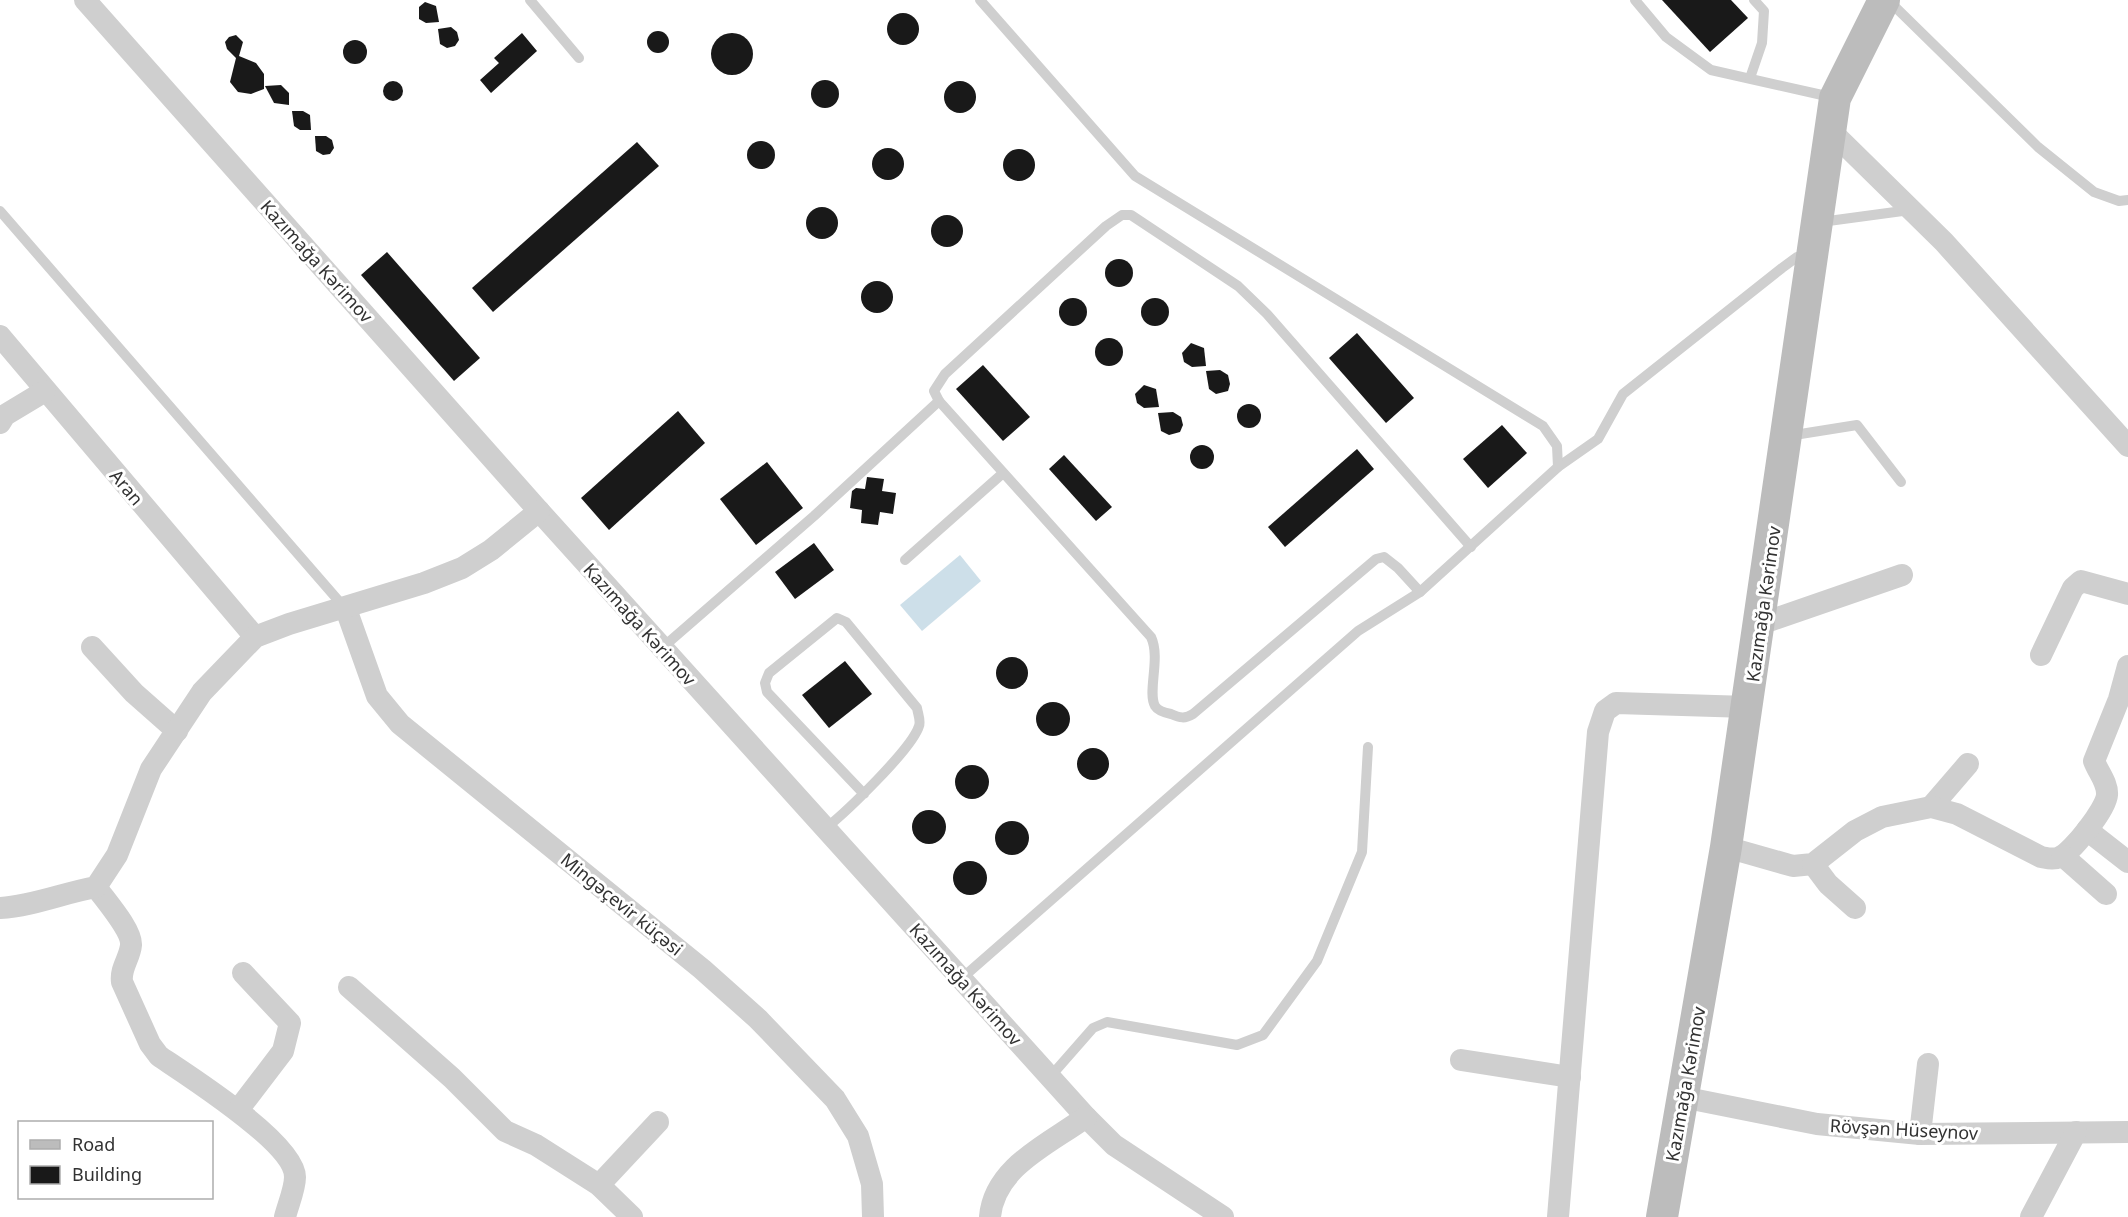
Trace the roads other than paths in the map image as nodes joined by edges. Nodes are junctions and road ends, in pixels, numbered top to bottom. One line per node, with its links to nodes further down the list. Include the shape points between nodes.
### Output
1 (85, 0): 24 (street, Kazımağa Kərimov)
2 (530, 0): 7 (lane)
3 (980, 0): 21 (lane, via 1135,176 1543,426 1557,446)
4 (1635, 0): 8 (lane, via 1666,37 1711,70)
5 (1754, 0): 8 (lane, via 1764,11 1762,43)
6 (1886, 0): 9 (street, Kazımağa Kərimov); 11 (lane, via 2038,147 2094,192 2119,201)
7 (579, 58)
8 (1750, 78): 9 (lane)
9 (1835, 98): 10 (street, Kazımağa Kərimov)
10 (1832, 132): 12 (street); 14 (street, Kazımağa Kərimov)
11 (2128, 200)
12 (1910, 210): 14 (lane); 20 (street, via 1944,242)
13 (0, 211): 30 (lane)
14 (1816, 237): 19 (street, Kazımağa Kərimov); 21 (lane, via 1797,257 1623,394 1598,439)
15 (0, 336): 16 (street, Aran)
16 (45, 391): 18 (street); 32 (street, Aran)
17 (939, 401): 22 (lane); 25 (lane, via 934,391 945,374 1106,226 1122,215 1131,215 1246,293); 34 (lane)
18 (0, 423)
19 (1788, 436): 23 (lane, via 1857,425); 31 (street, Kazımağa Kərimov)
20 (2128, 446)
21 (1558, 467): 25 (lane)
22 (1002, 474): 26 (lane); 28 (lane, via 1150,637 1156,654 1155,707 1180,717 1193,714 1376,558 1384,557)
23 (1901, 482)
24 (539, 512): 30 (street, via 492,550 462,568); 34 (street, Kazımağa Kərimov)
25 (1471, 547): 28 (lane)
26 (905, 560)
27 (1902, 575): 31 (street)
28 (1420, 592): 54 (lane, via 1358,631)
29 (2128, 594): 35 (street, via 2081,581 2073,588)
30 (346, 609): 32 (street); 70 (street, Mingəçevir küçəsi, via 377,696 400,724 702,969 758,1019 835,1100 858,1136 872,1184)
31 (1760, 624): 37 (street, Kazımağa Kərimov)
32 (255, 637): 38 (street, via 202,692)
33 (92, 647): 38 (street, via 134,693)
34 (662, 648): 43 (street, Kazımağa Kərimov)
35 (2041, 655)
36 (2128, 666): 44 (street, via 2094,761 2105,783 2106,802)
37 (1748, 707): 45 (street, Kazımağa Kərimov); 59 (street, via 1616,703 1605,711 1598,732)
38 (177, 731): 49 (street, via 151,769 117,855)
39 (1368, 747): 58 (lane, via 1362,852 1317,961 1263,1035 1237,1045 1107,1022 1093,1028)
40 (1968, 764): 42 (street)
41 (864, 794): 41 (lane, via 914,737 920,724 917,708 846,622 837,618 769,673 765,683 767,692); 43 (lane)
42 (1931, 807): 46 (street, via 1957,814 2041,857); 48 (street, via 1864,826)
43 (826, 828): 54 (street, Kazımağa Kərimov)
44 (2087, 830): 46 (street); 47 (street)
45 (1726, 847): 48 (street, via 1792,866); 60 (street, Kazımağa Kərimov)
46 (2063, 856): 50 (street)
47 (2128, 862)
48 (1813, 864): 52 (street)
49 (96, 887): 51 (street, via 22,907); 61 (street, via 130,936 131,946 121,974 150,1044 159,1056)
50 (2106, 894)
51 (0, 908)
52 (1855, 908)
53 (243, 973): 61 (street, via 290,1023 283,1051)
54 (961, 979): 58 (street, Kazımağa Kərimov)
55 (349, 987): 67 (street, via 452,1077 505,1131 536,1145)
56 (1461, 1060): 59 (street)
57 (1928, 1064): 66 (street)
58 (1050, 1077): 62 (street, Kazımağa Kərimov)
59 (1570, 1077): 73 (street)
60 (1682, 1097): 66 (street, Rövşən Hüseynov, via 1817,1125); 74 (street, Kazımağa Kərimov)
61 (238, 1110): 68 (street, via 290,1161 295,1176)
62 (1086, 1118): 71 (street, via 1008,1172 991,1201); 72 (street, Kazımağa Kərimov, via 1114,1145)
63 (658, 1122): 67 (street)
64 (2076, 1132): 65 (street, Rövşən Hüseynov); 66 (street, Rövşən Hüseynov); 75 (street)
65 (2128, 1132)
66 (1920, 1134)
67 (599, 1185): 69 (street)
68 (285, 1217)
69 (632, 1217)
70 (873, 1217)
71 (990, 1217)
72 (1223, 1217)
73 (1558, 1217)
74 (1662, 1217)
75 (2031, 1217)

